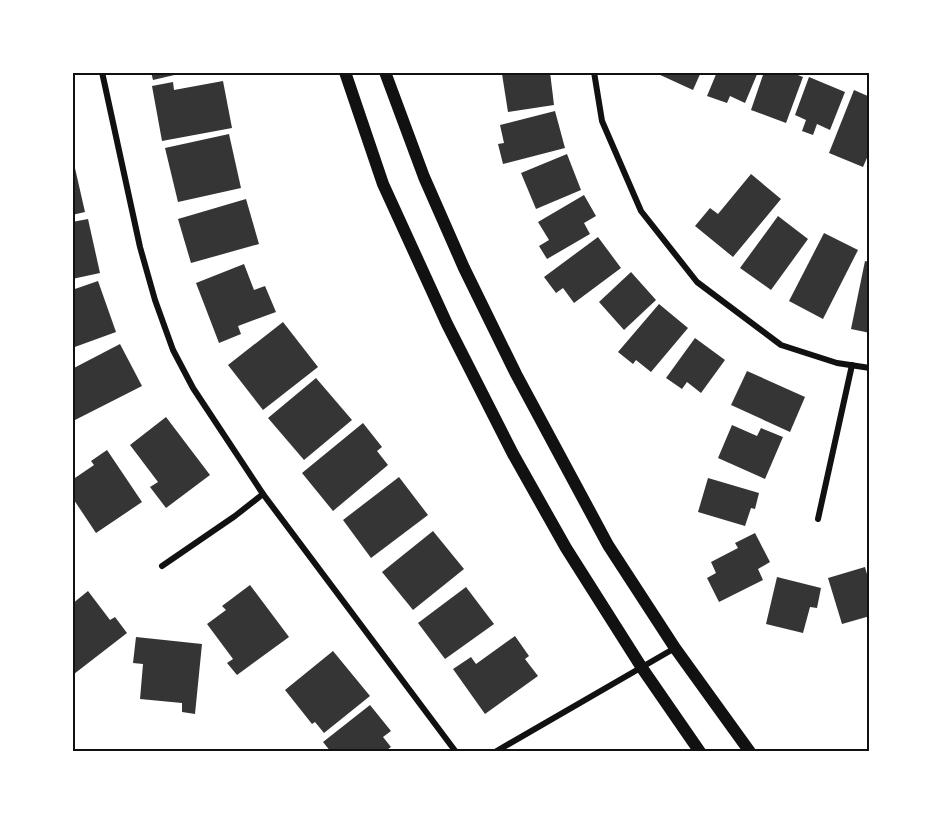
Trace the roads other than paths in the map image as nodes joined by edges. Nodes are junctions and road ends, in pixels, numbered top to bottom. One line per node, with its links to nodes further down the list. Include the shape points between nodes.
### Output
1 (102, 72): 7 (street, via 140,247 173,350)
2 (345, 72): 11 (main road, via 383,184 447,324 566,548)
3 (385, 72): 10 (main road, via 424,177 516,374 608,545)
4 (594, 72): 5 (street, via 602,122 641,212 697,282 781,345)
5 (852, 365): 6 (street); 8 (street)
6 (870, 368)
7 (262, 494): 9 (street, via 227,523); 12 (street)
8 (818, 519)
9 (162, 566)
10 (675, 648): 11 (street); 15 (main road)
11 (642, 668): 13 (street); 14 (main road)
12 (456, 752)
13 (495, 752)
14 (700, 752)
15 (750, 752)

